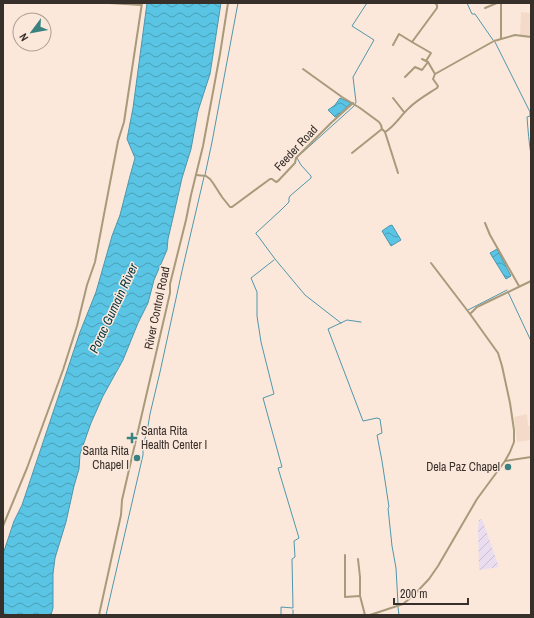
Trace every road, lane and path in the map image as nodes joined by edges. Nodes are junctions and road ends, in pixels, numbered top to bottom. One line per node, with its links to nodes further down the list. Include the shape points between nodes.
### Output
1 (109, 3): 6 (street)
2 (228, 3): 25 (street, River Control Road)
3 (435, 3): 11 (street, via 437,8)
4 (497, 3): 8 (street)
5 (501, 3): 10 (street)
6 (128, 4): 7 (street)
7 (141, 4): 33 (street, via 124,122 108,188 95,262 63,370)
8 (485, 8)
9 (531, 37): 10 (street, via 515,35)
10 (501, 39): 16 (street)
11 (412, 42): 12 (street, via 399,34); 14 (street, via 431,53)
12 (393, 45)
13 (422, 59): 14 (street)
14 (427, 62): 16 (street); 17 (street, via 422,70 415,67)
15 (303, 69): 19 (street)
16 (435, 74): 20 (street, via 433,79 437,88)
17 (405, 77)
18 (393, 98): 20 (street)
19 (354, 104): 21 (street, via 379,122); 25 (street, Feeder Road, via 296,158 295,163 278,181 270,179 232,207 222,198 210,179)
20 (404, 112): 22 (street)
21 (382, 129): 22 (street); 23 (street)
22 (385, 132): 24 (street)
23 (352, 153)
24 (398, 173)
25 (196, 175): 37 (street, River Control Road)
26 (485, 223): 29 (street)
27 (430, 263): 30 (street)
28 (531, 281): 29 (street)
29 (520, 286): 30 (street, via 477,307)
30 (470, 314): 32 (street, via 498,353 502,366 514,430 514,442)
31 (531, 457): 32 (street)
32 (505, 461): 39 (street, via 477,499 429,579 403,604)
33 (3, 526)
34 (345, 555): 36 (street, via 345,597)
35 (358, 559): 36 (street)
36 (360, 596): 38 (street)
37 (98, 615)
38 (365, 615)
39 (370, 615)

